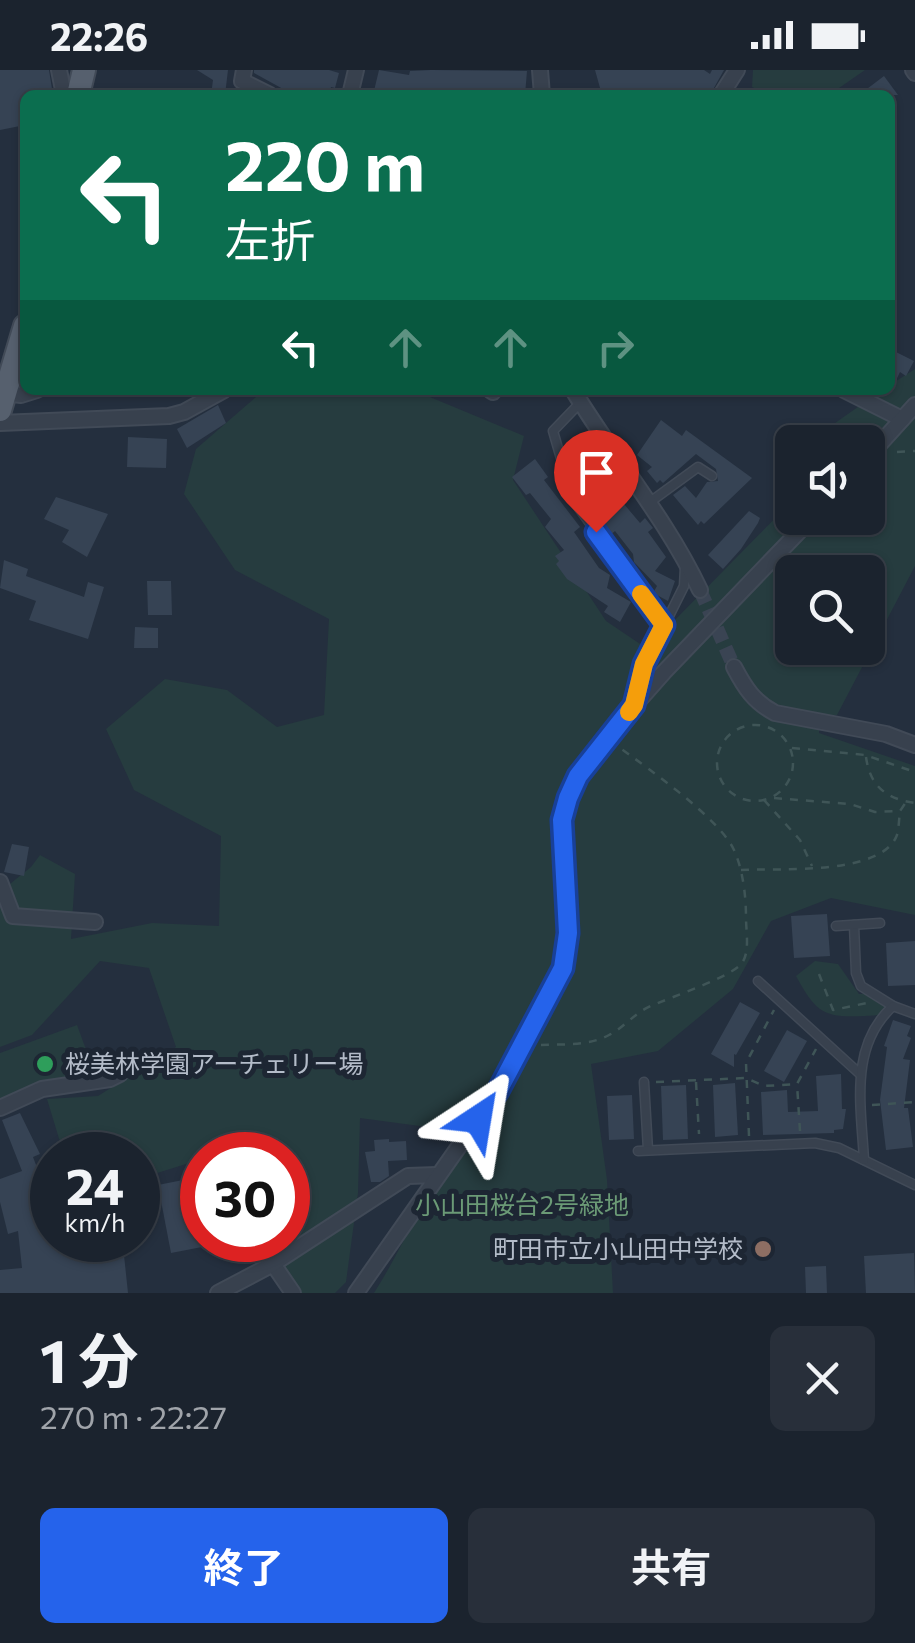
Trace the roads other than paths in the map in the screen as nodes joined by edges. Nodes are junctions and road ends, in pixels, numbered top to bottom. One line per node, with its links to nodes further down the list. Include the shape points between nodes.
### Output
1 (244, 70): 2 (street, via 242,81)
2 (260, 90)
3 (15, 337): 7 (main road)
4 (215, 395): 10 (street, via 169,416)
5 (854, 395): 9 (street)
6 (576, 396): 13 (street); 17 (lane, via 553,431 573,500)
7 (3, 401)
8 (915, 404): 9 (street)
9 (902, 419): 11 (street)
10 (0, 424)
11 (885, 438)
12 (712, 476): 13 (lane, via 698,467)
13 (650, 502): 15 (street)
14 (796, 535): 19 (street)
15 (684, 557): 16 (street); 17 (lane, via 684,586)
16 (700, 590)
17 (664, 625): 19 (lane, via 644,664)
18 (734, 667): 20 (street, via 760,705 775,713)
19 (634, 705): 36 (street, via 578,776 564,809 563,968 498,1091)
20 (915, 745)
21 (0, 882): 22 (street, via 13,916)
22 (95, 922)
23 (880, 923): 24 (lane)
24 (854, 925): 25 (lane); 27 (lane, via 861,986)
25 (836, 926)
26 (758, 981): 30 (lane)
27 (893, 1006): 28 (lane); 30 (lane, via 864,1048)
28 (915, 1014)
29 (120, 1074): 32 (street, via 42,1089)
30 (860, 1074): 35 (lane)
31 (644, 1082): 33 (lane)
32 (0, 1108)
33 (648, 1150): 34 (lane); 35 (lane, via 800,1144 839,1148)
34 (638, 1151)
35 (864, 1160): 37 (lane)
36 (437, 1175): 38 (street, via 408,1176); 41 (street)
37 (915, 1185)
38 (272, 1264): 39 (street); 40 (street)
39 (218, 1293)
40 (293, 1293)
41 (356, 1293)

